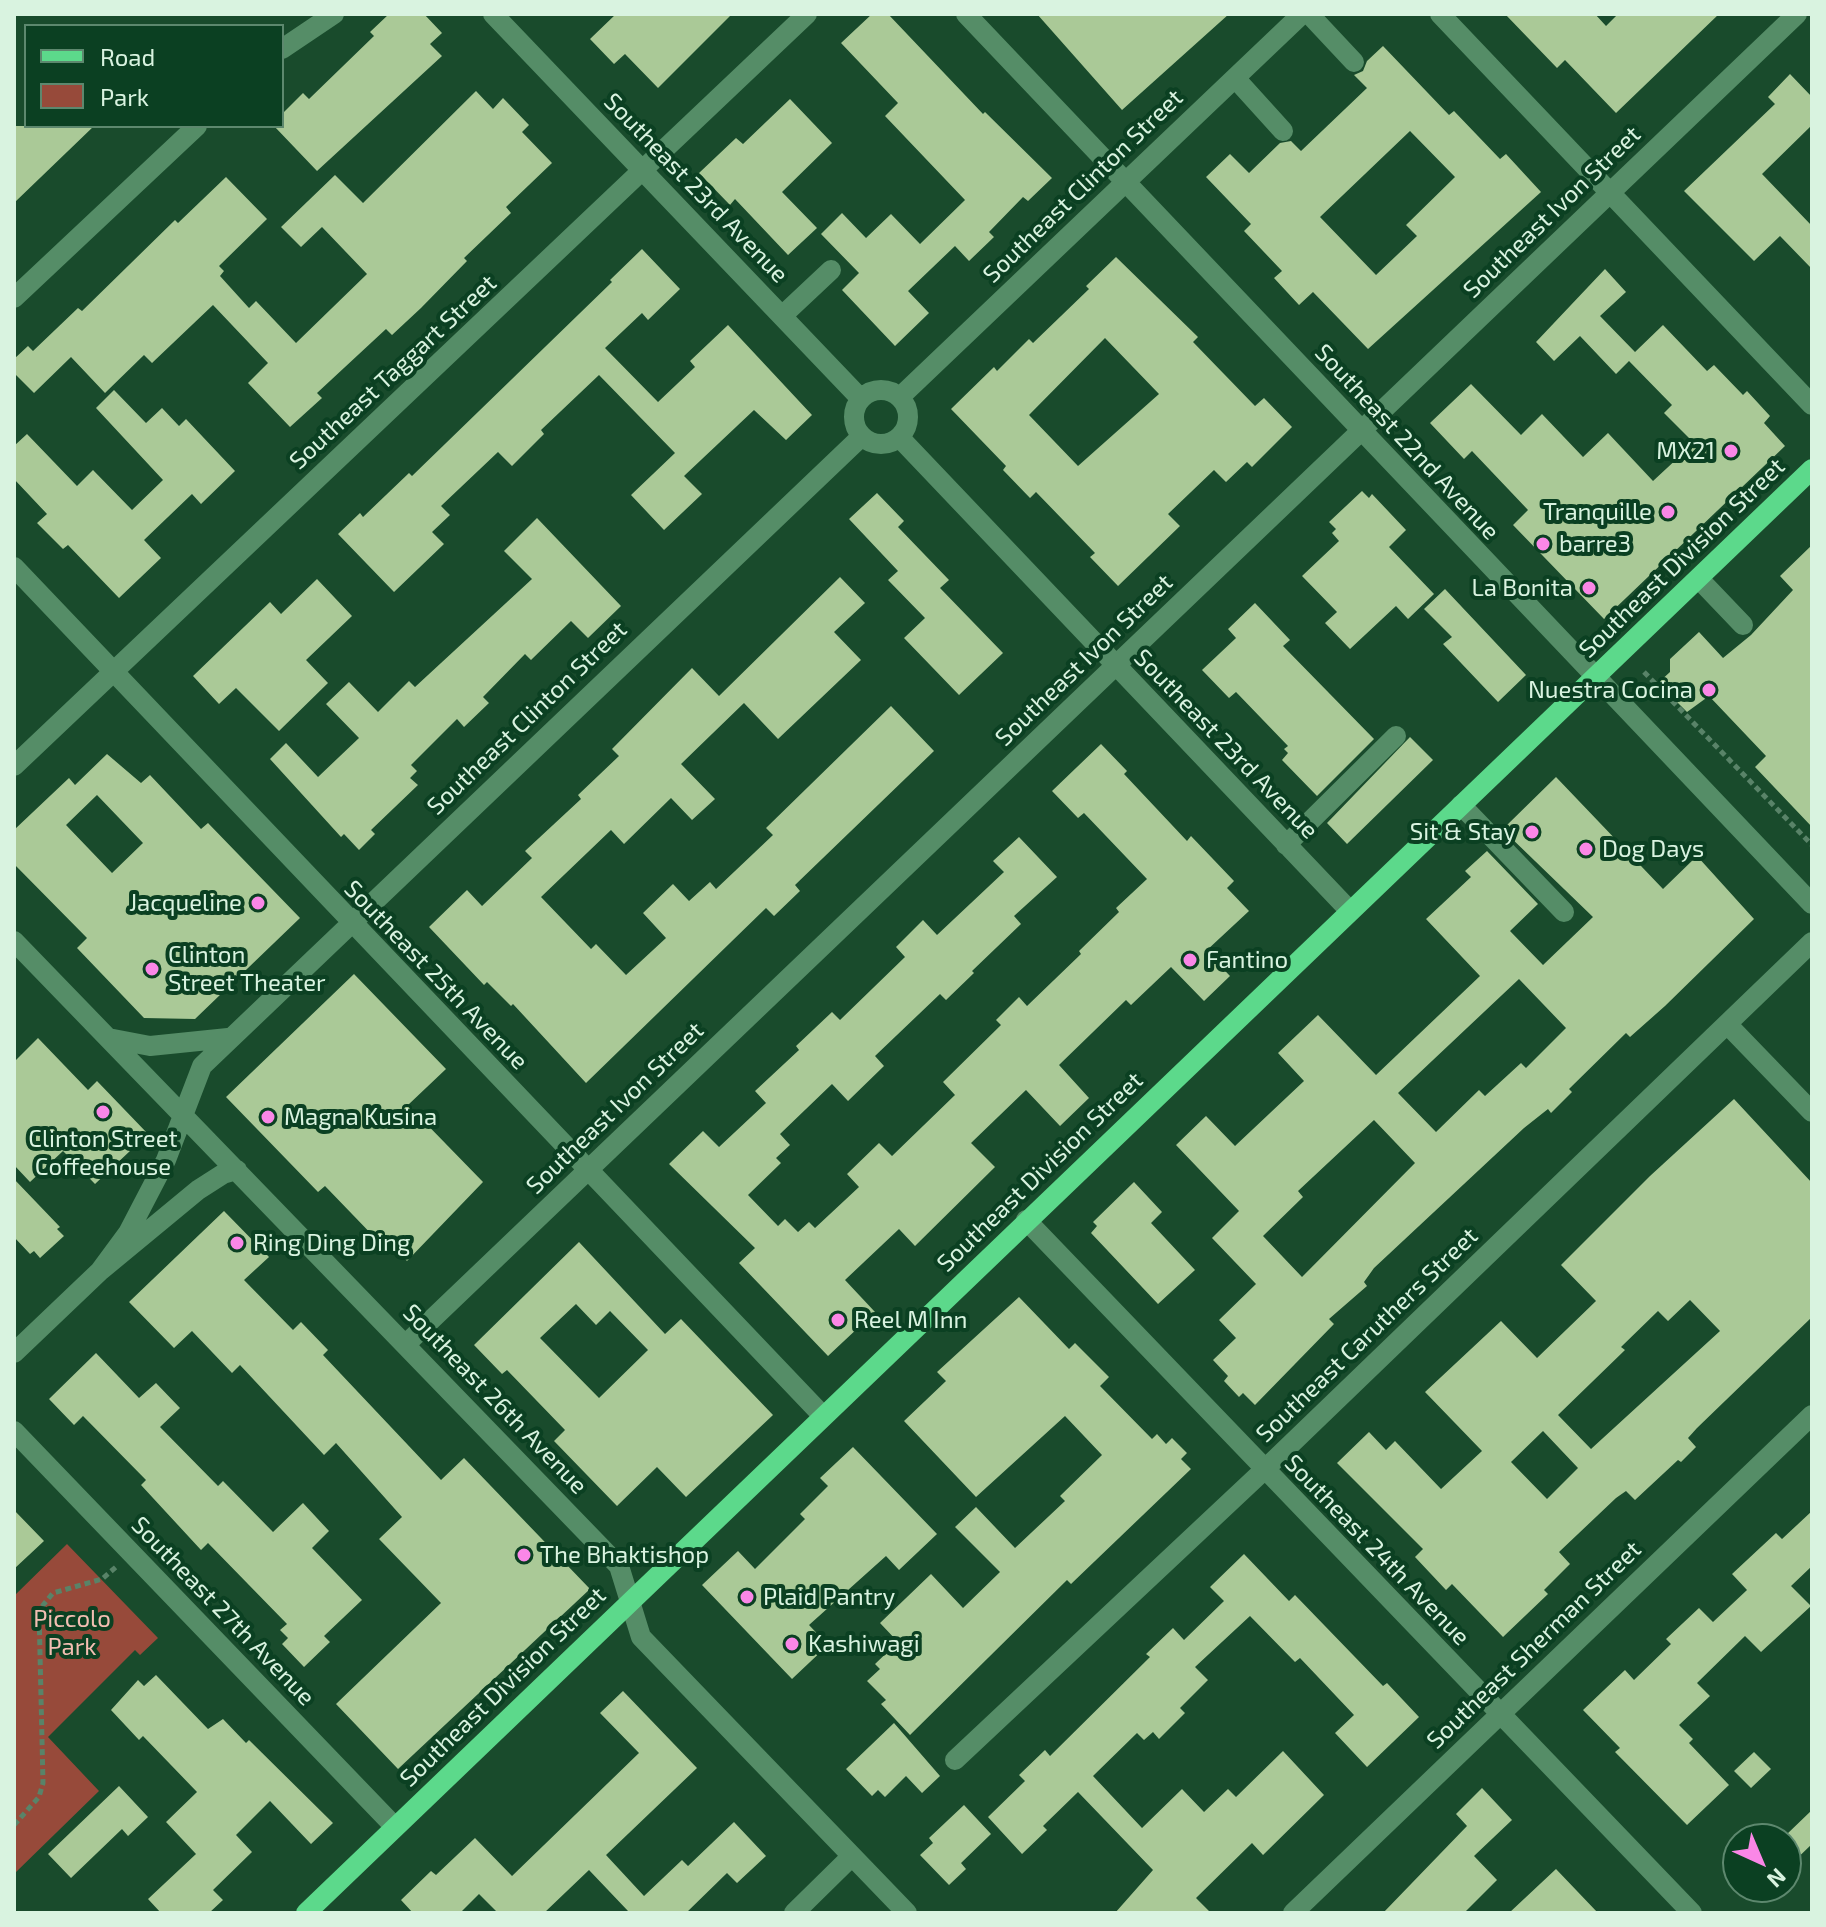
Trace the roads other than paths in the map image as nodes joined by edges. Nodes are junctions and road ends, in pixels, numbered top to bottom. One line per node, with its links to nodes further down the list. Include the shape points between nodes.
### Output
1 (493, 14): 14 (street, Southeast 23rd Avenue)
2 (807, 14): 14 (street, Southeast Taggart Street)
3 (966, 14): 15 (street, Southeast 22nd Avenue)
4 (1302, 14): 11 (street, Southeast Clinton Street)
5 (1309, 14): 10 (street)
6 (1440, 14): 16 (street)
7 (1797, 14): 16 (street, Southeast Ivon Street)
8 (328, 16): 9 (street)
9 (284, 48)
10 (1354, 62)
11 (1235, 78): 13 (street); 15 (street, Southeast Clinton Street)
12 (195, 128): 18 (street)
13 (1283, 131)
14 (644, 171): 19 (street, Southeast 23rd Avenue); 31 (street, Southeast Taggart Street)
15 (1126, 182): 20 (street, Southeast Clinton Street); 23 (street, Southeast 22nd Avenue)
16 (1609, 193): 22 (street); 23 (street, Southeast Ivon Street)
17 (831, 270): 19 (street)
18 (14, 298)
19 (782, 316): 21 (street, Southeast 23rd Avenue)
20 (900, 397): 21 (street, via 875,390); 25 (street, via 909,417)
21 (861, 399): 24 (street, via 854,422)
22 (1812, 405)
23 (1360, 430): 30 (street, Southeast Ivon Street); 32 (street, Southeast 22nd Avenue)
24 (862, 436): 25 (street, via 876,444); 40 (street, Southeast Clinton Street)
25 (900, 438): 30 (street, Southeast 23rd Avenue)
26 (1812, 469): 28 (main road, Southeast Division Street)
27 (14, 567): 31 (street, Southeast 25th Avenue)
28 (1699, 579): 29 (street); 32 (main road, Southeast Division Street)
29 (1743, 625)
30 (1115, 667): 36 (street, Southeast 23rd Avenue); 49 (street, Southeast Ivon Street)
31 (114, 671): 34 (street, Southeast Taggart Street); 40 (street, Southeast 25th Avenue)
32 (1594, 678): 35 (main road, Southeast Division Street); 37 (street, Southeast 22nd Avenue)
33 (1396, 736): 36 (street)
34 (14, 766)
35 (1461, 805): 38 (main road, Southeast Division Street); 39 (street)
36 (1286, 845): 38 (street, Southeast 23rd Avenue)
37 (1812, 904)
38 (1350, 911): 50 (main road, Southeast Division Street)
39 (1564, 912)
40 (350, 923): 45 (street, Southeast Clinton Street); 49 (street, Southeast 25th Avenue)
41 (14, 941): 44 (street, Southeast 26th Avenue)
42 (1812, 942): 43 (street, Southeast Caruthers Street)
43 (1727, 1024): 46 (street); 57 (street, Southeast Caruthers Street)
44 (108, 1038): 45 (street, via 150,1046); 47 (street, Southeast 26th Avenue)
45 (228, 1038): 47 (street, Southeast Clinton Street, via 202,1066)
46 (1812, 1112)
47 (182, 1114): 48 (street, Southeast 26th Avenue); 51 (street, Southeast Clinton Street, via 141,1210)
48 (237, 1170): 51 (street, Southeast Clinton Street, via 206,1183); 52 (street, Southeast 26th Avenue)
49 (587, 1170): 52 (street, Southeast Ivon Street); 55 (street, Southeast 25th Avenue)
50 (1026, 1220): 55 (main road, Southeast Division Street); 57 (street, Southeast 24th Avenue)
51 (100, 1271): 53 (street, Southeast Clinton Street)
52 (406, 1344): 58 (street, Southeast 26th Avenue, via 619,1566)
53 (14, 1353)
54 (1812, 1415): 59 (street, Southeast Sherman Street)
55 (823, 1416): 58 (main road, Southeast Division Street)
56 (14, 1431): 61 (street, Southeast 27th Avenue)
57 (1264, 1470): 59 (street, Southeast 24th Avenue); 60 (street, Southeast Caruthers Street)
58 (630, 1601): 61 (main road, Southeast Division Street); 62 (street, Southeast 26th Avenue, via 641,1637)
59 (1500, 1714): 66 (street, Southeast Sherman Street); 67 (street, Southeast 24th Avenue)
60 (955, 1760)
61 (395, 1827): 63 (main road, Southeast Division Street)
62 (852, 1856): 64 (street); 65 (street, Southeast 26th Avenue)
63 (306, 1913)
64 (794, 1913)
65 (907, 1913)
66 (1293, 1913)
67 (1692, 1913)

